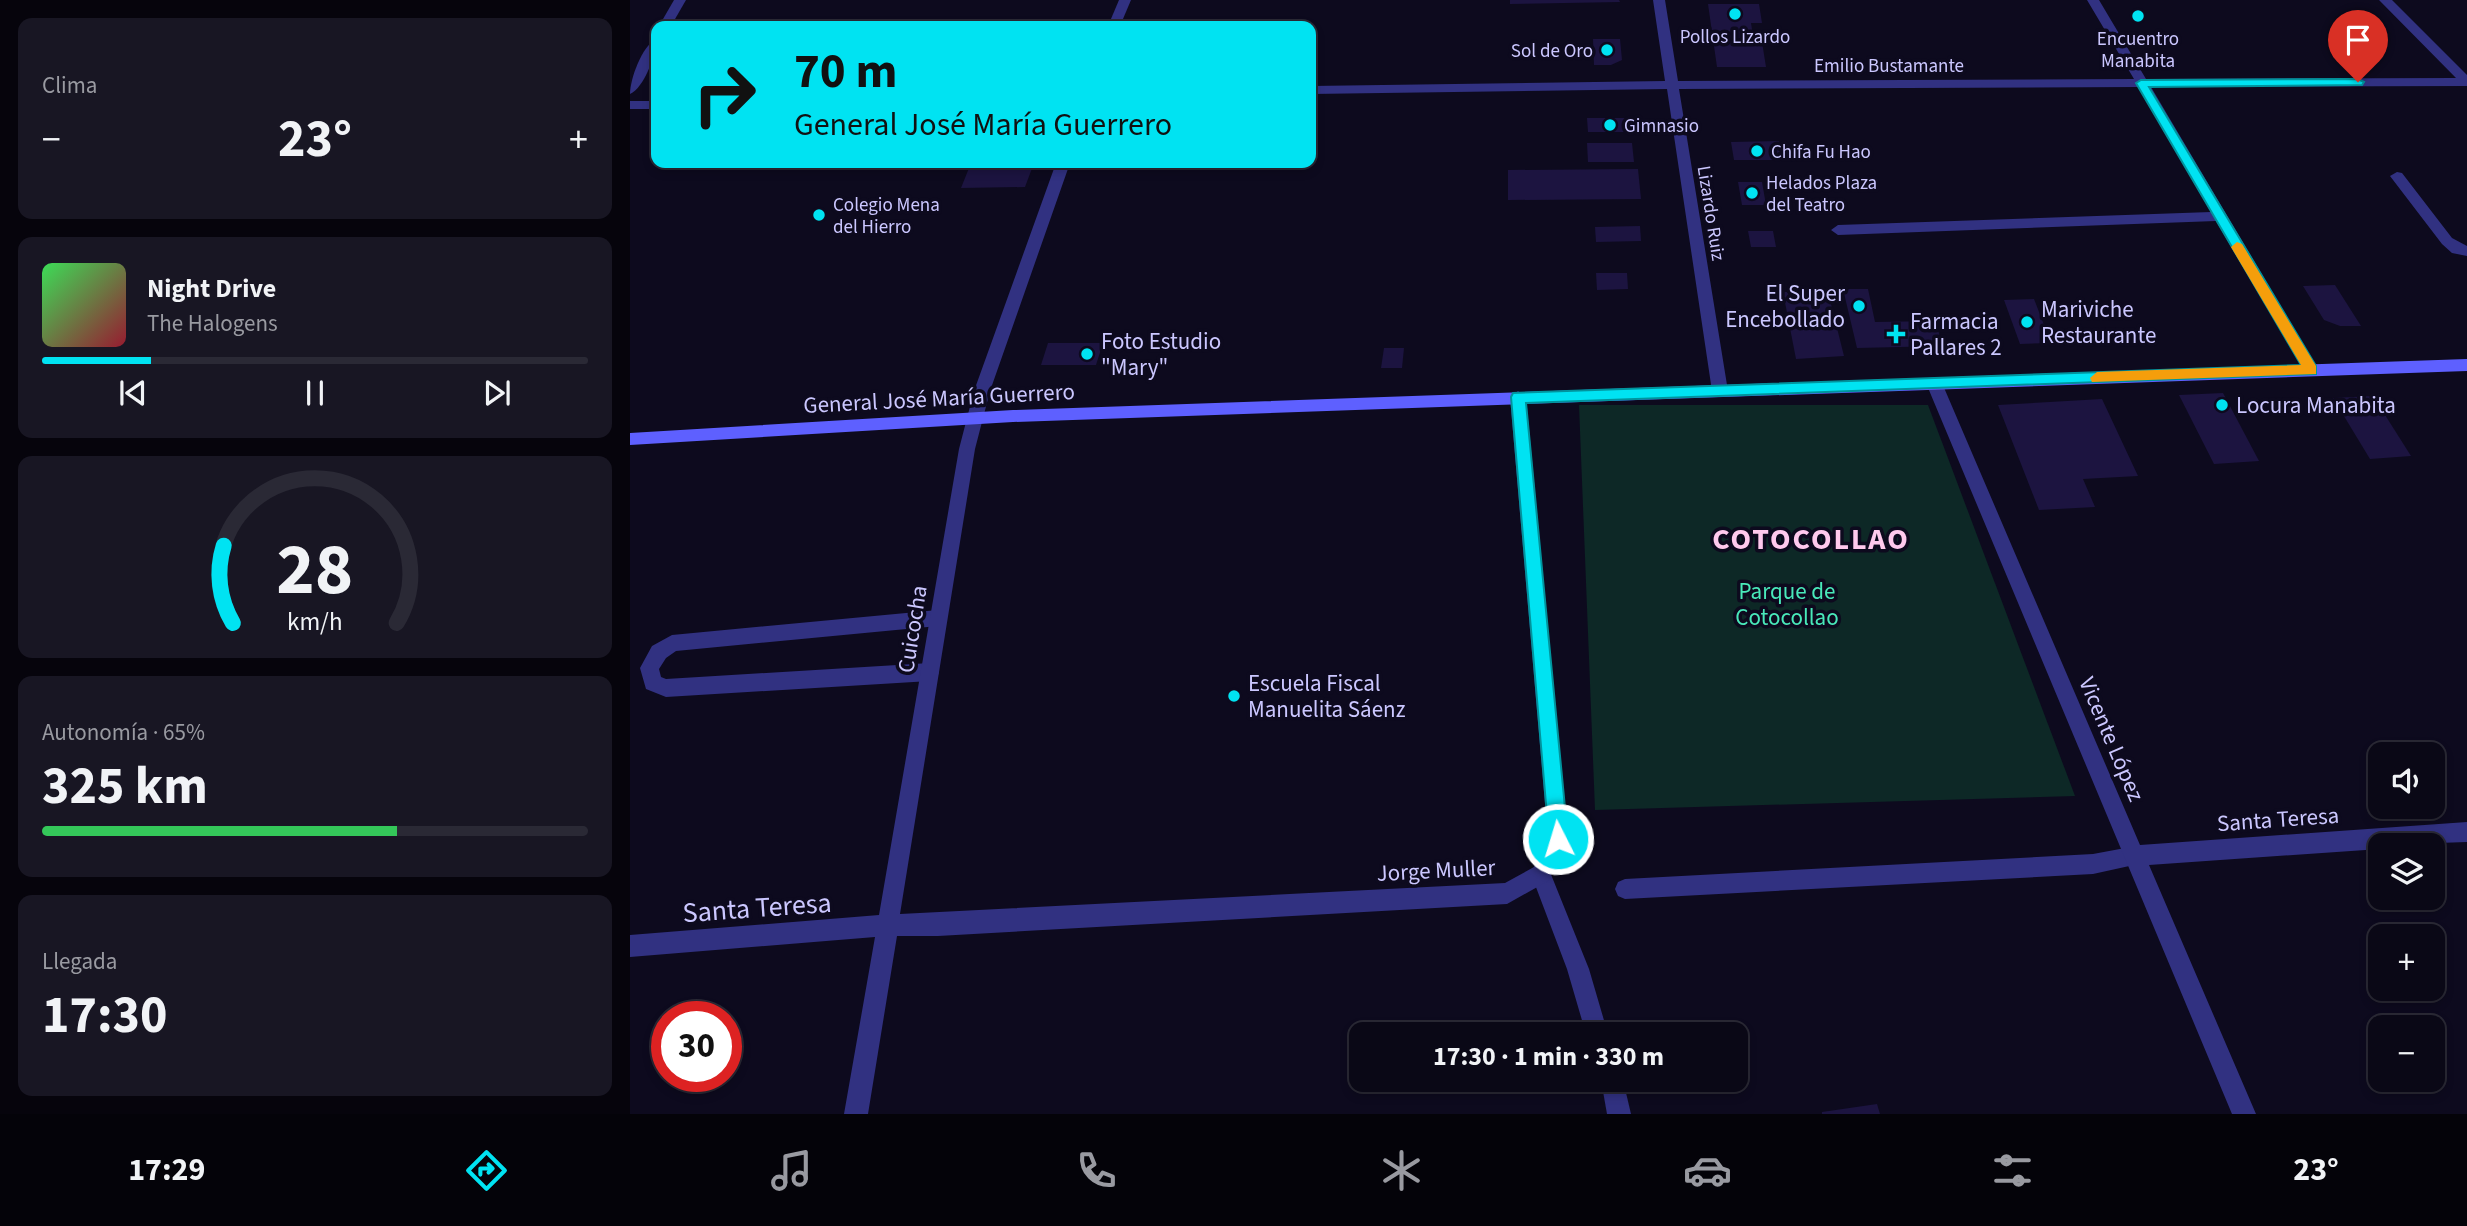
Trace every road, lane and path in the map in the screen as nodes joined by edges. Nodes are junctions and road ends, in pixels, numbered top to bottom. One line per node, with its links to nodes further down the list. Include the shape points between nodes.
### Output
1 (680, 0): 6 (street)
2 (1125, 0): 7 (street)
3 (1659, 0): 11 (street, Lizardo Ruiz)
4 (2093, 0): 10 (street)
5 (2385, 0): 9 (street)
6 (668, 21)
7 (1116, 21)
8 (651, 52): 12 (street)
9 (2467, 82): 10 (street, Emilio Bustamante)
10 (2141, 83): 11 (street, Emilio Bustamante); 18 (street)
11 (1673, 85): 13 (street, Emilio Bustamante); 24 (street, Lizardo Ruiz)
12 (630, 90)
13 (1316, 90)
14 (630, 105): 15 (street)
15 (651, 105)
16 (1061, 168): 26 (street, Cuicocha)
17 (2397, 176): 20 (street, via 2447,241)
18 (2219, 216): 19 (street); 22 (street)
19 (1838, 230)
20 (2467, 251)
21 (2467, 365): 22 (street, General José María Guerrero)
22 (2311, 370): 23 (street, General José María Guerrero)
23 (1934, 383): 24 (street, General José María Guerrero); 31 (street, Vicente López)
24 (1720, 391): 25 (street, General José María Guerrero)
25 (1518, 397): 26 (street, General José María Guerrero); 32 (street, via 1558,839)
26 (974, 418): 27 (street, General José María Guerrero); 28 (street, Cuicocha)
27 (630, 439)
28 (938, 618): 29 (street, Cuicocha); 29 (street, via 672,643 649,668 653,683 666,688)
29 (930, 672): 34 (street, Cuicocha)
30 (2467, 832): 31 (street, Santa Teresa)
31 (2136, 856): 33 (street, Santa Teresa, via 2093,864); 40 (street, Vicente López)
32 (1541, 874): 34 (street, Jorge Muller, via 1507,893); 36 (street)
33 (1625, 889)
34 (889, 925): 35 (street, Santa Teresa); 38 (street, Cuicocha)
35 (630, 946)
36 (1593, 1022)
37 (1614, 1092): 39 (street)
38 (856, 1114)
39 (1619, 1114)
40 (2244, 1114)

